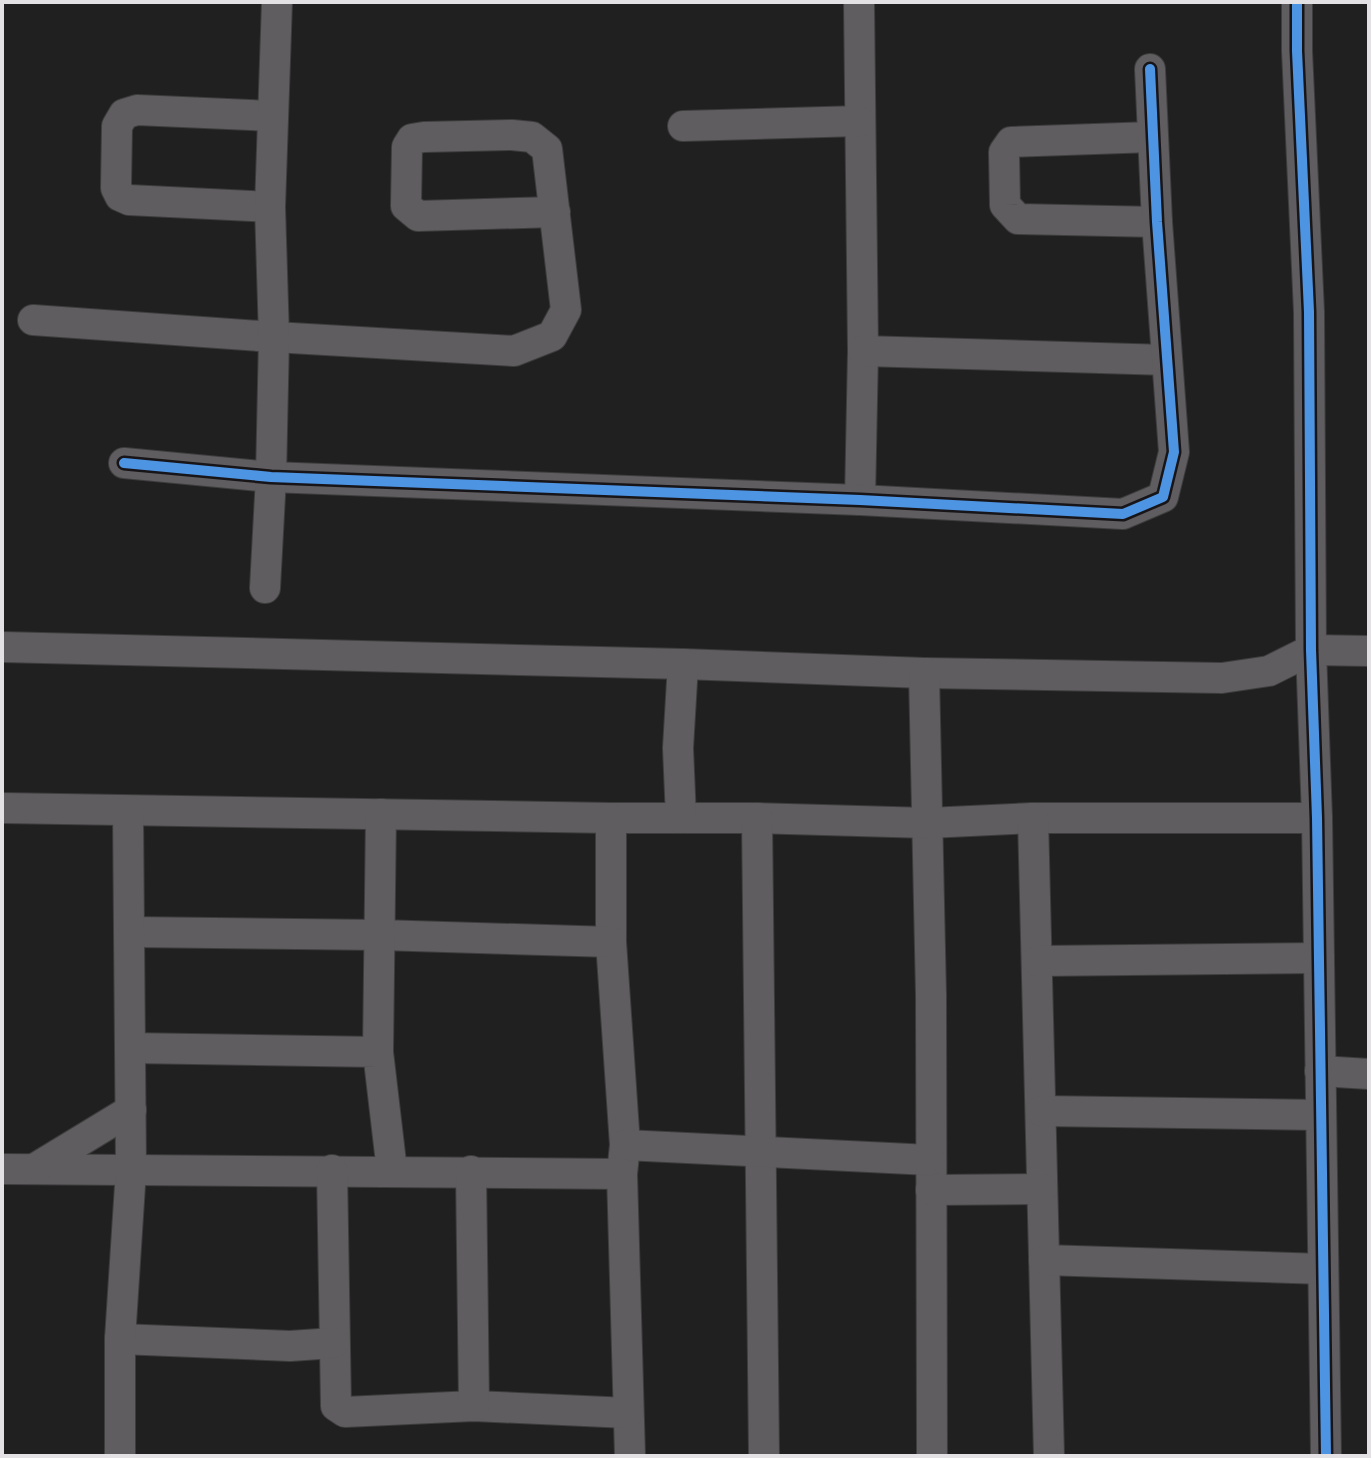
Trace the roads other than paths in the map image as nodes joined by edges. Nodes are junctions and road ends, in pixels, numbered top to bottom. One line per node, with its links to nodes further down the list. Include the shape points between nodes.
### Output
1 (277, 2): 5 (street)
2 (859, 2): 6 (street)
3 (1297, 2): 21 (street, via 1309,312)
4 (1150, 69): 8 (street)
5 (272, 116): 9 (street); 9 (street, via 137,110 124,114 117,126 120,196)
6 (860, 121): 7 (street); 14 (street)
7 (683, 126)
8 (1152, 137): 11 (street); 11 (street, via 1011,142 1004,152 1005,205 1018,219)
9 (270, 207): 13 (street)
10 (555, 212): 10 (street, via 418,216 406,206 407,147 412,139 424,137 532,137 547,149); 13 (street, via 566,310 552,336 514,351)
11 (1157, 222): 15 (street)
12 (33, 320): 13 (street)
13 (274, 337): 17 (street)
14 (863, 351): 15 (street); 18 (street)
15 (1167, 360): 18 (street, via 1174,452 1163,497 1123,514)
16 (124, 463): 17 (street)
17 (271, 477): 18 (street); 19 (street)
18 (860, 500)
19 (265, 588)
20 (2, 647): 23 (street)
21 (1311, 650): 22 (street); 24 (street, via 1269,671 1222,678); 32 (street)
22 (1369, 651)
23 (683, 664): 24 (street); 29 (street)
24 (924, 673): 33 (street)
25 (2, 808): 26 (street)
26 (128, 811): 27 (street); 34 (street)
27 (381, 814): 28 (street); 35 (street)
28 (611, 818): 29 (street); 36 (street)
29 (681, 818): 30 (street)
30 (757, 818): 33 (street); 46 (street)
31 (1033, 818): 32 (street); 33 (street); 38 (street)
32 (1317, 818): 37 (street)
33 (928, 823): 48 (street)
34 (131, 932): 35 (street); 39 (street)
35 (380, 935): 36 (street); 40 (street)
36 (611, 942): 47 (street)
37 (1319, 958): 38 (street); 41 (street)
38 (1037, 961): 44 (street)
39 (130, 1048): 40 (street); 43 (street)
40 (378, 1052): 53 (street)
41 (1320, 1071): 42 (street); 45 (street)
42 (1369, 1074)
43 (131, 1110): 50 (street); 51 (street)
44 (1041, 1111): 45 (street); 55 (street)
45 (1321, 1115): 58 (street)
46 (762, 1152): 47 (street); 48 (street); 65 (street)
47 (623, 1159): 54 (street); 62 (street)
48 (930, 1160): 56 (street)
49 (2, 1169): 50 (street)
50 (34, 1169): 51 (street)
51 (131, 1170): 52 (street); 59 (street)
52 (332, 1170): 53 (street); 60 (street)
53 (392, 1171): 54 (street)
54 (471, 1171): 61 (street)
55 (1042, 1189): 56 (street); 57 (street)
56 (931, 1190): 66 (street)
57 (1044, 1260): 58 (street); 67 (street)
58 (1323, 1269): 68 (street)
59 (120, 1339): 60 (street); 63 (street)
60 (334, 1343): 61 (street, via 336,1406 345,1412)
61 (474, 1406): 62 (street)
62 (628, 1413): 64 (street)
63 (120, 1456)
64 (630, 1456)
65 (764, 1456)
66 (932, 1456)
67 (1049, 1456)
68 (1326, 1456)

